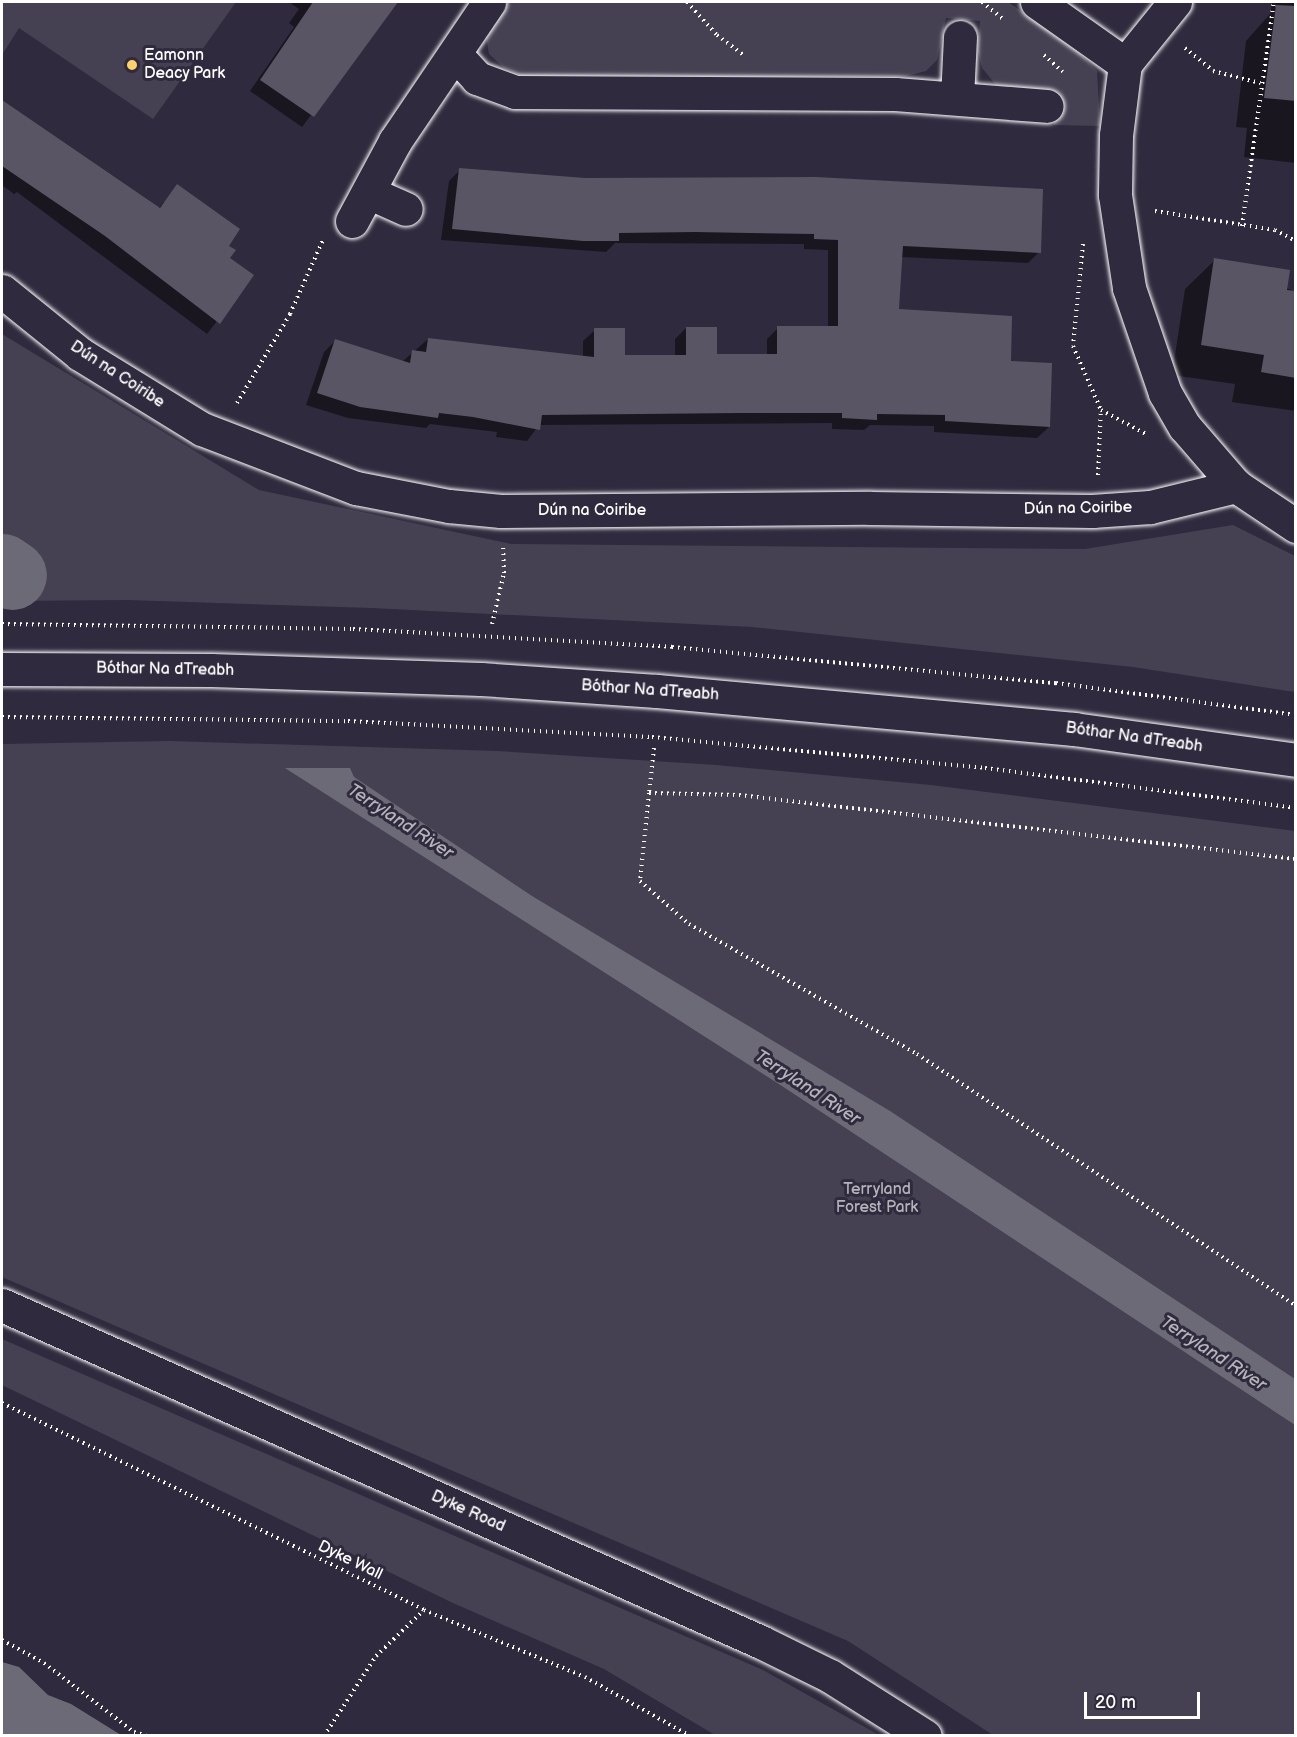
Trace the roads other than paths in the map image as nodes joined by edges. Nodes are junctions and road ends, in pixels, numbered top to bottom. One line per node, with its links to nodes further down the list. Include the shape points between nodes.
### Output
1 (489, 2): 5 (main road)
2 (1037, 2): 6 (main road)
3 (1166, 13): 6 (main road)
4 (960, 37): 7 (main road)
5 (455, 54): 7 (main road, via 477,78 515,92 782,91); 9 (main road, via 395,141)
6 (1125, 64): 13 (main road, via 1116,135 1115,195 1129,288 1165,393 1185,428)
7 (957, 98): 8 (main road)
8 (1047, 106)
9 (370, 193): 10 (main road); 11 (main road)
10 (406, 209)
11 (352, 222)
12 (2, 291): 13 (main road, Dún na Coiribe, via 80,354 220,436 356,488 449,506 501,511 1102,510 1150,507)
13 (1236, 486): 14 (main road)
14 (1296, 526)
15 (2, 669): 16 (main road, Bóthar Na dTreabh, via 223,670 481,679 1074,729)
16 (1296, 760)
17 (2, 1305): 18 (main road, Dyke Road, via 761,1642 830,1676)
18 (926, 1736)

